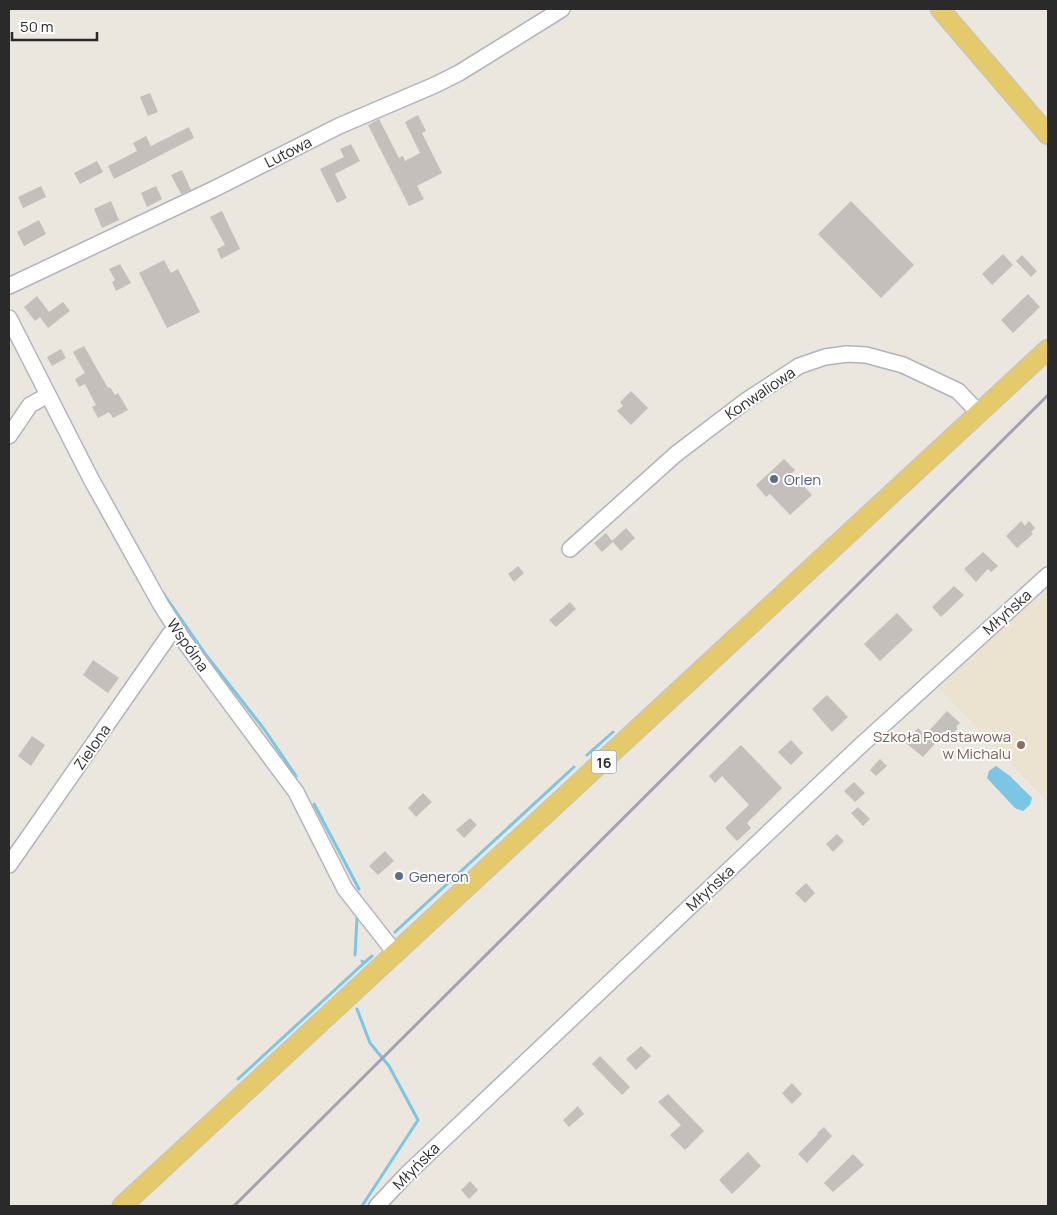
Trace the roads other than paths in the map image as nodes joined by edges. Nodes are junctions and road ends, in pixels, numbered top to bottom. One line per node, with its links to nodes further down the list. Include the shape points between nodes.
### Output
1 (562, 9): 4 (street, Lutowa, via 459,73 339,126)
2 (940, 9): 3 (main road)
3 (1048, 135)
4 (9, 286)
5 (9, 318): 7 (street, Wspólna)
6 (1048, 349): 8 (main road, 16)
7 (48, 396): 9 (street, via 30,405); 12 (street, Wspólna, via 136,562)
8 (979, 413): 10 (street, Konwaliowa, via 958,391 903,365 866,355 825,357 799,366 747,400 676,454); 14 (main road, 16)
9 (9, 436)
10 (570, 549)
11 (1048, 575): 16 (street, Młyńska, via 859,747)
12 (177, 630): 13 (street, Zielona, via 170,634); 14 (street, Wspólna, via 296,792 345,889)
13 (9, 865)
14 (396, 954): 15 (main road, 16)
15 (122, 1206)
16 (377, 1206)

